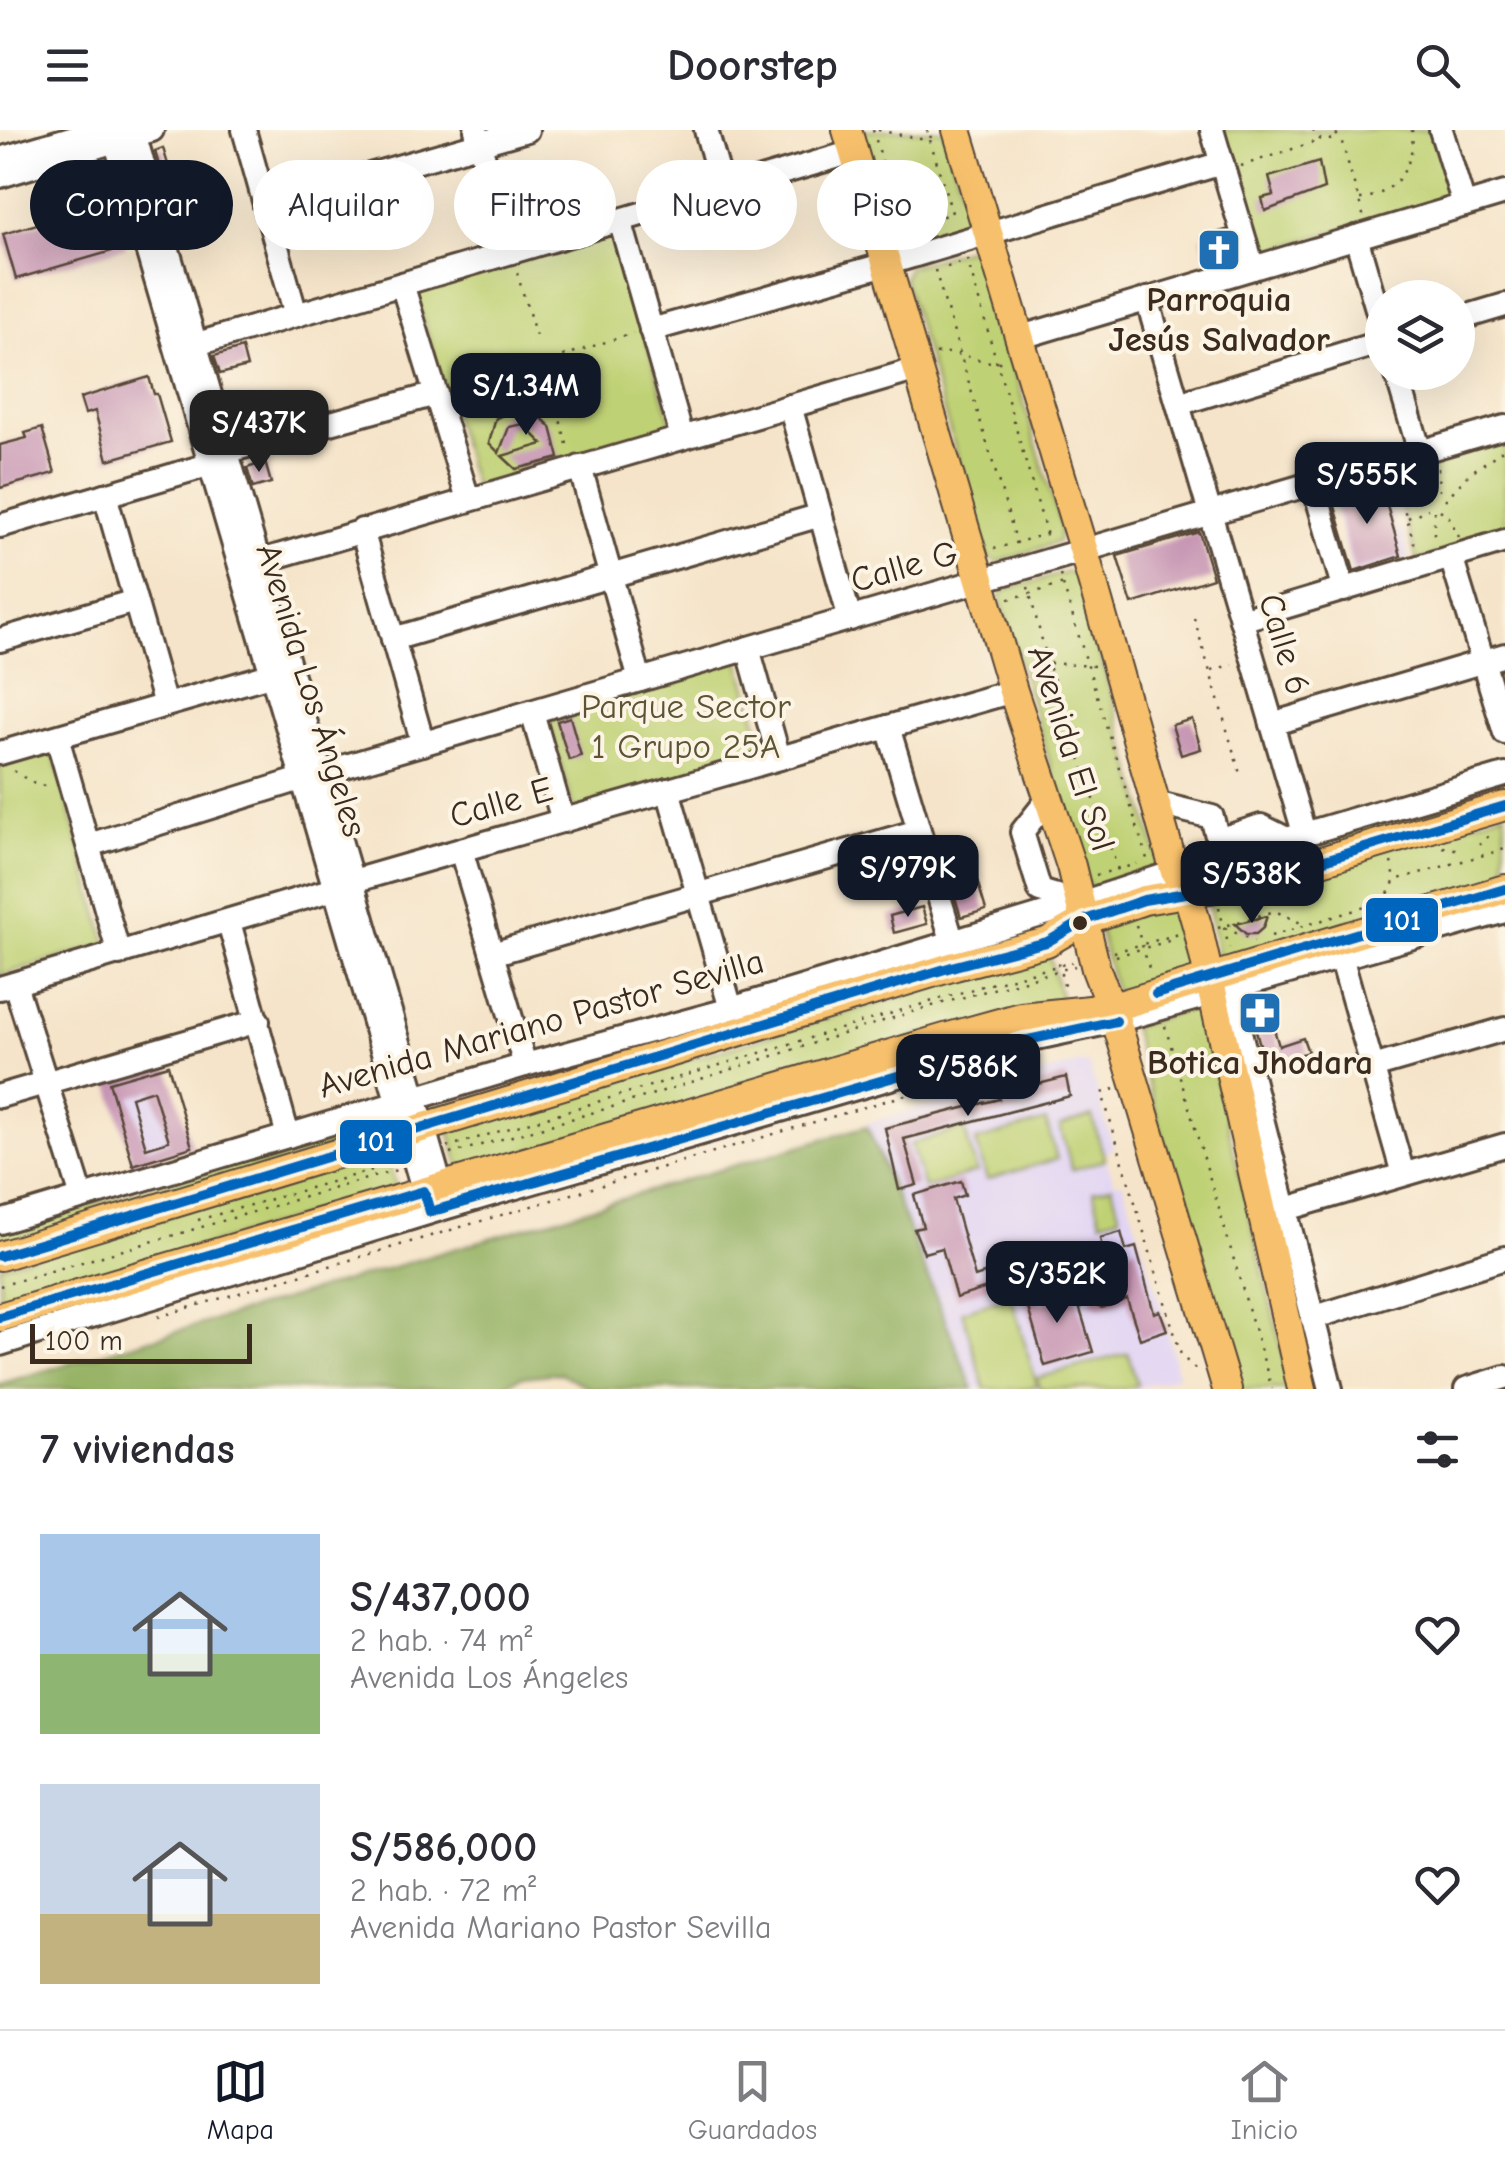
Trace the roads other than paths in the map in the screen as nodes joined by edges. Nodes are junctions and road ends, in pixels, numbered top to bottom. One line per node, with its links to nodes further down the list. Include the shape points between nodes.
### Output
1 (244, 130): 14 (street)
2 (527, 130): 8 (street)
3 (706, 130): 12 (street)
4 (957, 130): 21 (main road, Avenida El Sol)
5 (1212, 130): 15 (street)
6 (1441, 130): 18 (street)
7 (124, 133): 10 (street); 16 (street); 36 (street, Avenida Los Ángeles); 48 (street, Avenida Los Ángeles)
8 (478, 137): 11 (street); 27 (street)
9 (850, 141): 13 (street)
10 (0, 159)
11 (406, 160)
12 (714, 160)
13 (797, 161)
14 (253, 162)
15 (1228, 166): 21 (street); 28 (street)
16 (0, 176)
17 (1505, 193): 18 (street)
18 (1464, 205): 22 (street)
19 (636, 215): 20 (street)
20 (620, 220): 27 (street); 35 (street)
21 (983, 220): 23 (street); 38 (main road, Avenida El Sol)
22 (1362, 235): 28 (street); 29 (street)
23 (948, 241)
24 (278, 250): 34 (street)
25 (872, 250): 35 (street)
26 (890, 250): 39 (main road, Avenida El Sol)
27 (510, 252): 30 (street)
28 (1253, 268): 31 (street)
29 (1372, 280)
30 (402, 284): 34 (street); 41 (street)
31 (1147, 299): 38 (street); 42 (street, Calle 6)
32 (1505, 305): 33 (street)
33 (1475, 314)
34 (296, 315): 36 (street)
35 (651, 329): 45 (street)
36 (197, 344): 46 (street, Avenida Los Ángeles)
37 (1365, 347): 42 (street)
38 (1013, 352): 58 (main road, Avenida El Sol)
39 (916, 364): 43 (street); 62 (main road, Avenida El Sol)
40 (1402, 390): 47 (street)
41 (436, 393): 46 (street); 52 (street)
42 (1178, 404): 53 (street, Calle 6)
43 (790, 406): 45 (street); 54 (street)
44 (1505, 427): 47 (street, Calle G)
45 (682, 437): 49 (street)
46 (229, 451): 48 (street); 60 (street, Avenida Los Ángeles)
47 (1424, 459): 50 (street, Calle G, via 1390,460)
48 (208, 464): 51 (street); 71 (street, Avenida Los Ángeles)
49 (577, 468): 52 (street); 61 (street)
50 (1313, 483): 53 (street, Calle G); 63 (street)
51 (105, 495): 55 (street); 64 (street)
52 (468, 500): 56 (street)
53 (1210, 513): 58 (street, Calle G); 66 (street, Calle 6)
54 (821, 515): 61 (street); 65 (street)
55 (0, 526)
56 (362, 530): 60 (street); 67 (street)
57 (1505, 541): 59 (street)
58 (1084, 552): 62 (street, Calle G); 87 (main road, Avenida El Sol, via 1102,664)
59 (1456, 552): 63 (street); 70 (street)
60 (261, 561): 84 (street, Avenida Los Ángeles)
61 (611, 576): 67 (street); 72 (street)
62 (980, 580): 65 (street, Calle G); 73 (main road, Avenida El Sol)
63 (1344, 590): 66 (street)
64 (136, 601): 68 (street); 74 (street)
65 (850, 618): 69 (street, Calle G)
66 (1241, 620): 76 (street, Calle 6)
67 (393, 639): 80 (street)
68 (0, 640)
69 (748, 648): 72 (street, Calle G); 82 (street)
70 (1494, 658): 76 (street); 78 (street)
71 (270, 675): 74 (street); 84 (street, Avenida Los Ángeles)
72 (640, 680): 75 (street, Calle G)
73 (1011, 681): 77 (street, Calle E); 86 (main road, Avenida El Sol)
74 (165, 705): 79 (street)
75 (532, 712): 80 (street, Calle G); 89 (street)
76 (1272, 724): 91 (street, Calle 6)
77 (888, 727): 82 (street, Calle E); 90 (street)
78 (1505, 733)
79 (58, 736): 81 (street); 93 (street)
80 (422, 744): 84 (street, Calle G)
81 (3, 758)
82 (778, 758): 85 (street, Calle E)
83 (1505, 775): 91 (street, Avenida Mariano Pastor Sevilla)
84 (312, 776): 93 (street, Calle G); 96 (street, Avenida Los Ángeles)
85 (668, 790): 89 (street, Calle E); 99 (street)
86 (1049, 798): 98 (street, via 1022,832); 100 (main road, Avenida El Sol)
87 (1156, 802): 92 (street, via 1212,817); 95 (main road, Avenida El Sol)
88 (1505, 806): 95 (main road, Avenida Mariano Pastor Sevilla, via 1251,882)
89 (563, 820): 94 (street, Calle E)
90 (918, 830): 99 (street); 104 (street)
91 (1297, 838): 92 (street, via 1262,826); 95 (street, Avenida Mariano Pastor Sevilla)
92 (1218, 840): 95 (street)
93 (88, 845): 105 (street)
94 (461, 850): 96 (street, Calle E); 106 (street)
95 (1184, 871): 100 (main road, Avenida Mariano Pastor Sevilla); 108 (main road, Avenida El Sol, via 1211,928)
96 (344, 885): 103 (street, Calle E); 118 (street, Avenida Los Ángeles)
97 (1505, 888): 108 (main road, Avenida Mariano Pastor Sevilla)
98 (1040, 891): 100 (street); 102 (street, via 1025,896)
99 (698, 894): 106 (street); 110 (street)
100 (1080, 901): 102 (street, Avenida Mariano Pastor Sevilla); 111 (main road, Avenida El Sol); 122 (main road, Avenida Mariano Pastor Sevilla, via 1047,942 955,966)
101 (1505, 911): 107 (street, Avenida Mariano Pastor Sevilla)
102 (1020, 921): 104 (street, Avenida Mariano Pastor Sevilla)
103 (229, 922): 105 (street, Calle E); 112 (street)
104 (952, 940): 110 (street, Avenida Mariano Pastor Sevilla)
105 (119, 954): 109 (street, Calle E)
106 (492, 954): 114 (street)
107 (1342, 960): 108 (street, Avenida Mariano Pastor Sevilla); 115 (street)
108 (1222, 982): 111 (main road, Avenida Mariano Pastor Sevilla); 124 (street, Avenida El Sol); 133 (main road, Avenida El Sol)
109 (8, 986): 116 (street)
110 (731, 1009): 114 (street, Avenida Mariano Pastor Sevilla)
111 (1113, 1015): 122 (main road, Avenida Mariano Pastor Sevilla, via 1002,1022); 132 (main road, Avenida El Sol)
112 (258, 1021): 116 (street); 119 (street)
113 (1505, 1029): 115 (street)
114 (525, 1065): 118 (street, Avenida Mariano Pastor Sevilla)
115 (1373, 1067): 121 (street)
116 (44, 1083): 117 (street); 123 (street)
117 (0, 1096)
118 (407, 1100): 119 (street, Avenida Mariano Pastor Sevilla); 122 (street, Avenida Los Ángeles)
119 (288, 1136): 123 (street, Avenida Mariano Pastor Sevilla)
120 (1505, 1145): 121 (street)
121 (1403, 1174): 124 (street)
122 (419, 1178): 126 (main road, Avenida Mariano Pastor Sevilla); 128 (main road, Avenida Mariano Pastor Sevilla); 130 (street, Avenida Mariano Pastor Sevilla)
123 (82, 1198): 125 (street, Avenida Mariano Pastor Sevilla)
124 (1283, 1210): 129 (street, Avenida El Sol)
125 (0, 1222)
126 (0, 1256)
127 (1505, 1258): 129 (street)
128 (0, 1317)
129 (1312, 1318): 134 (street, Avenida El Sol)
130 (0, 1344)
131 (1505, 1377): 135 (street)
132 (1214, 1383)
133 (1302, 1389)
134 (1331, 1389)
135 (1469, 1389)

